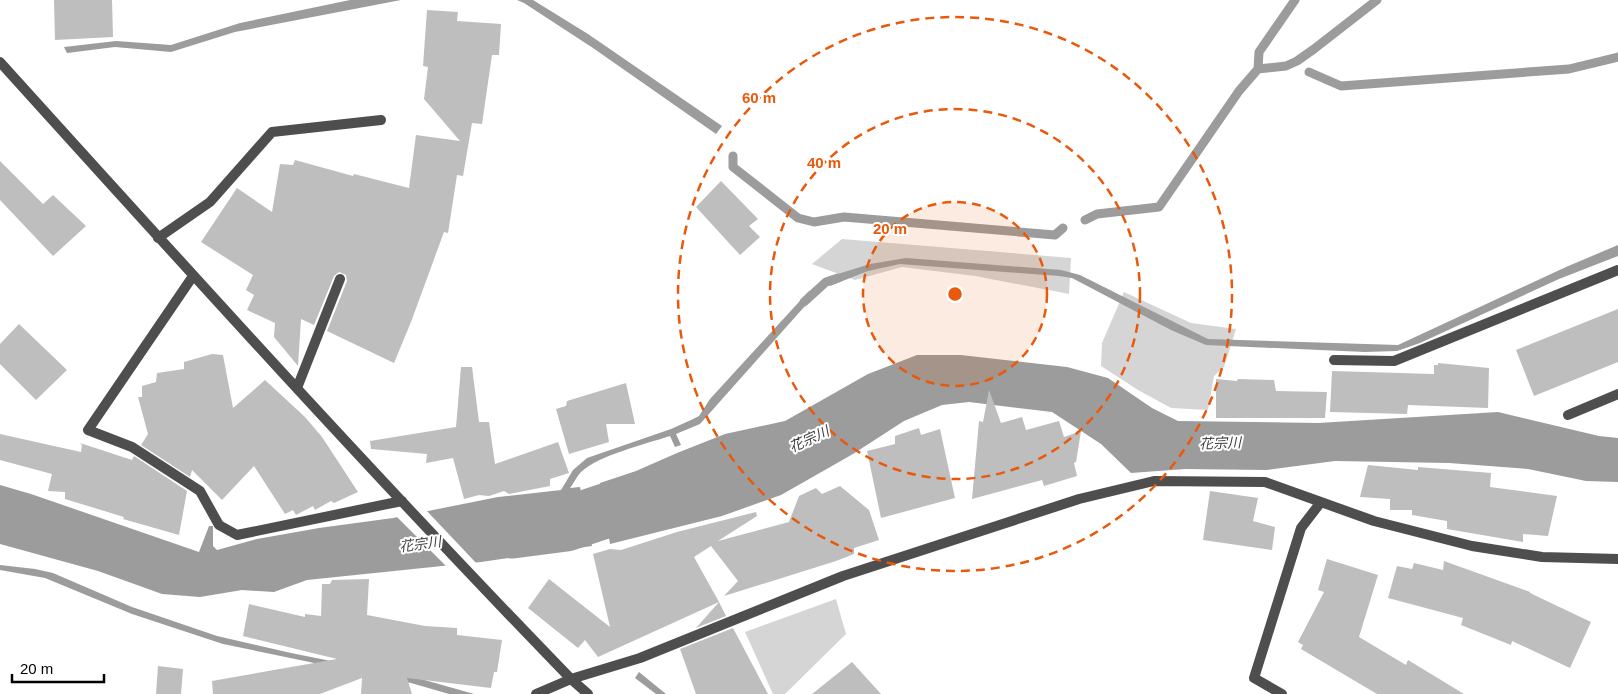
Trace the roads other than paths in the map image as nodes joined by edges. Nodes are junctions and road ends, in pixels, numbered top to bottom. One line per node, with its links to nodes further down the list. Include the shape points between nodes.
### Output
1 (0, 62): 3 (street)
2 (381, 120): 3 (street, via 272,132 210,202)
3 (158, 238): 5 (street)
4 (1618, 270): 7 (street, via 1394,361)
5 (193, 276): 8 (street); 12 (street, via 88,430 132,447 200,491 219,525 237,535)
6 (340, 279): 8 (street)
7 (1334, 360)
8 (297, 388): 12 (street)
9 (1618, 394): 10 (street)
10 (1568, 415)
11 (1321, 502): 13 (street, via 1374,521 1472,546 1542,557); 14 (street, via 1265,482 1154,481 1079,499 844,576 640,658); 17 (street, via 1301,528 1254,678)
12 (405, 504): 14 (street)
13 (1618, 558)
14 (571, 679): 15 (street); 16 (street)
15 (536, 694)
16 (588, 694)
17 (1282, 694)

